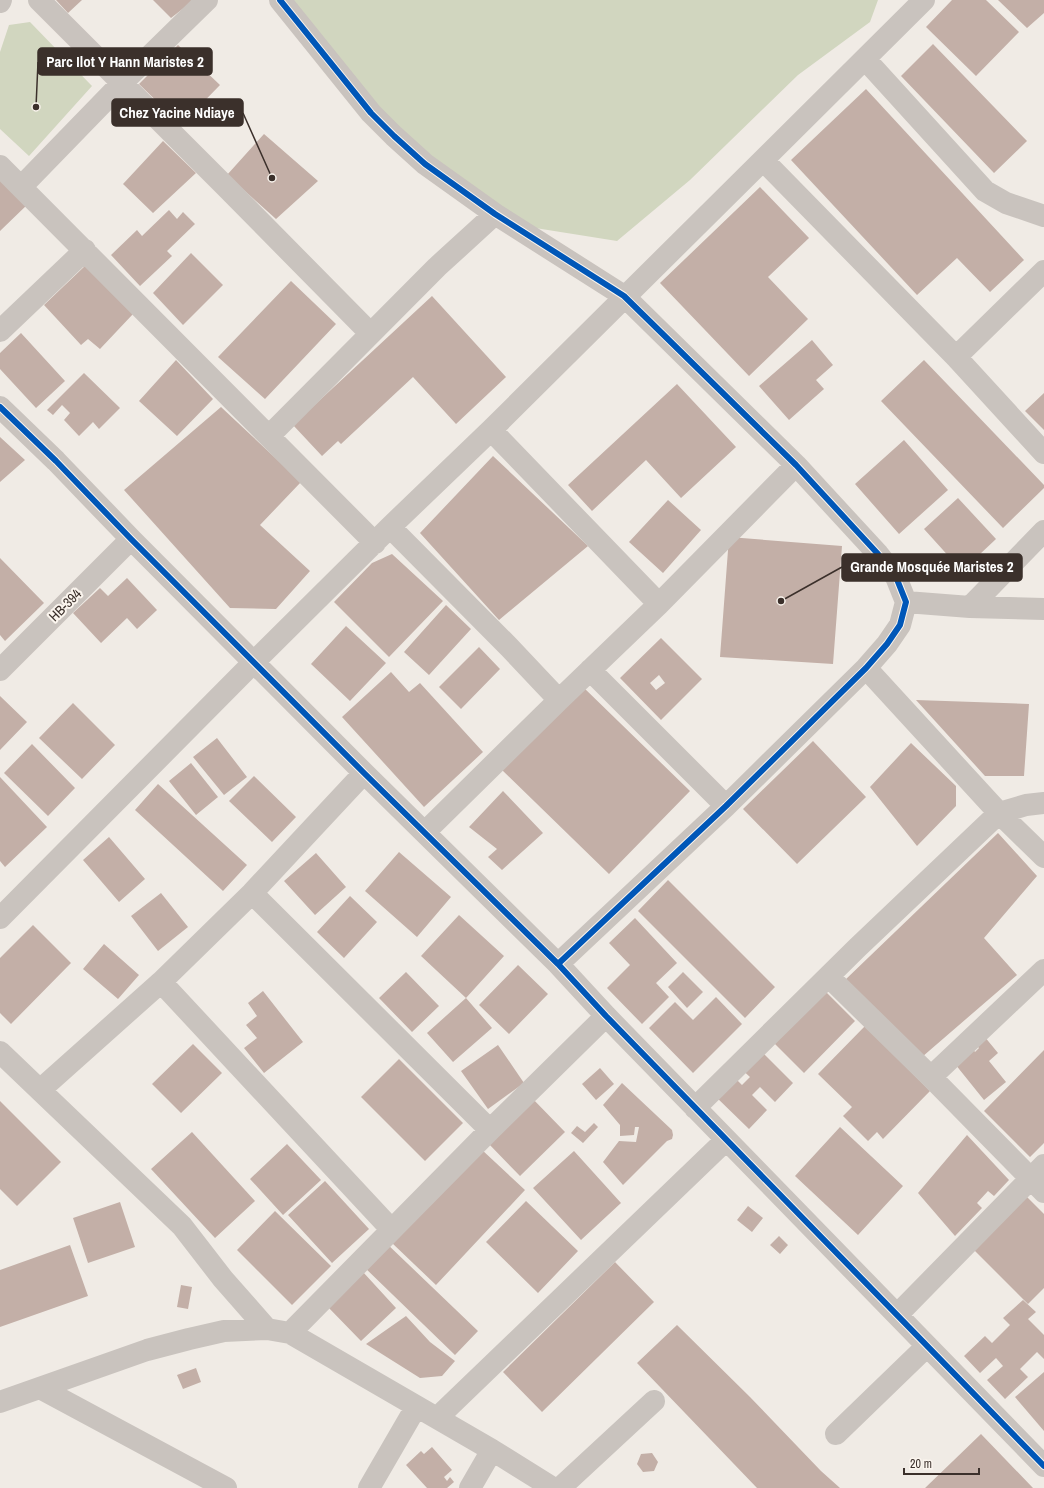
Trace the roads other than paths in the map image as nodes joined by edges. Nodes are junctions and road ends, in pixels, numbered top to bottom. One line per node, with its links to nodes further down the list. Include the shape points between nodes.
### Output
1 (39, 0): 6 (street)
2 (207, 0): 6 (street)
3 (280, 0): 10 (street, via 371,114 425,164)
4 (924, 0): 5 (street)
5 (865, 59): 7 (street); 11 (street, via 985,191 1006,203)
6 (122, 83): 9 (street); 16 (street)
7 (763, 160): 14 (street); 17 (street)
8 (0, 166): 9 (street)
9 (22, 187): 12 (street)
10 (495, 214): 14 (street); 16 (street)
11 (1044, 216)
12 (85, 250): 15 (street); 20 (street)
13 (1044, 271): 17 (street)
14 (624, 296): 19 (street); 22 (street)
15 (0, 331)
16 (370, 333): 20 (street)
17 (956, 357): 21 (street)
18 (0, 407): 25 (street, via 56,461)
19 (492, 430): 23 (street); 28 (street)
20 (269, 436): 26 (street)
21 (1044, 453)
22 (796, 466): 27 (street, via 896,576); 28 (street)
23 (390, 527): 26 (street); 35 (street)
24 (1044, 531): 29 (street)
25 (130, 539): 31 (street, HB-394); 32 (street)
26 (375, 543): 32 (street)
27 (906, 602): 29 (street); 33 (street, via 900,624)
28 (659, 604): 34 (street)
29 (970, 606): 30 (street)
30 (1044, 609)
31 (3, 661)
32 (254, 662): 36 (street); 43 (street)
33 (866, 668): 38 (street); 39 (street)
34 (590, 670): 35 (street); 38 (street)
35 (559, 700): 40 (street)
36 (364, 773): 40 (street); 42 (street)
37 (1044, 803): 39 (street, via 1026,805)
38 (726, 806): 44 (street)
39 (1000, 813): 41 (street); 46 (street)
40 (425, 832): 44 (street)
41 (1044, 857)
42 (252, 893): 47 (street); 53 (street)
43 (0, 918)
44 (558, 964): 48 (street)
45 (1044, 970): 50 (street)
46 (828, 977): 50 (street); 52 (street)
47 (161, 982): 51 (street); 56 (street)
48 (606, 1016): 52 (street); 53 (street)
49 (0, 1052): 51 (street)
50 (931, 1077): 55 (street)
51 (40, 1090): 58 (street, via 182,1226)
52 (695, 1108): 54 (street)
53 (490, 1130): 56 (street)
54 (726, 1140): 57 (street); 65 (street)
55 (1040, 1178): 57 (street)
56 (392, 1229): 59 (street)
57 (897, 1315): 60 (street)
58 (267, 1329): 59 (street); 61 (street, via 224,1331 189,1339 147,1350)
59 (290, 1333): 64 (street)
60 (927, 1346): 66 (street); 68 (street)
61 (40, 1388): 63 (street); 69 (street)
62 (654, 1401): 74 (street)
63 (0, 1402)
64 (416, 1407): 65 (street); 71 (street)
65 (437, 1418): 67 (street)
66 (836, 1434)
67 (492, 1450): 72 (street); 73 (street)
68 (1044, 1466)
69 (204, 1483): 70 (street)
70 (226, 1488)
71 (368, 1488)
72 (470, 1488)
73 (553, 1488)
74 (560, 1488)

